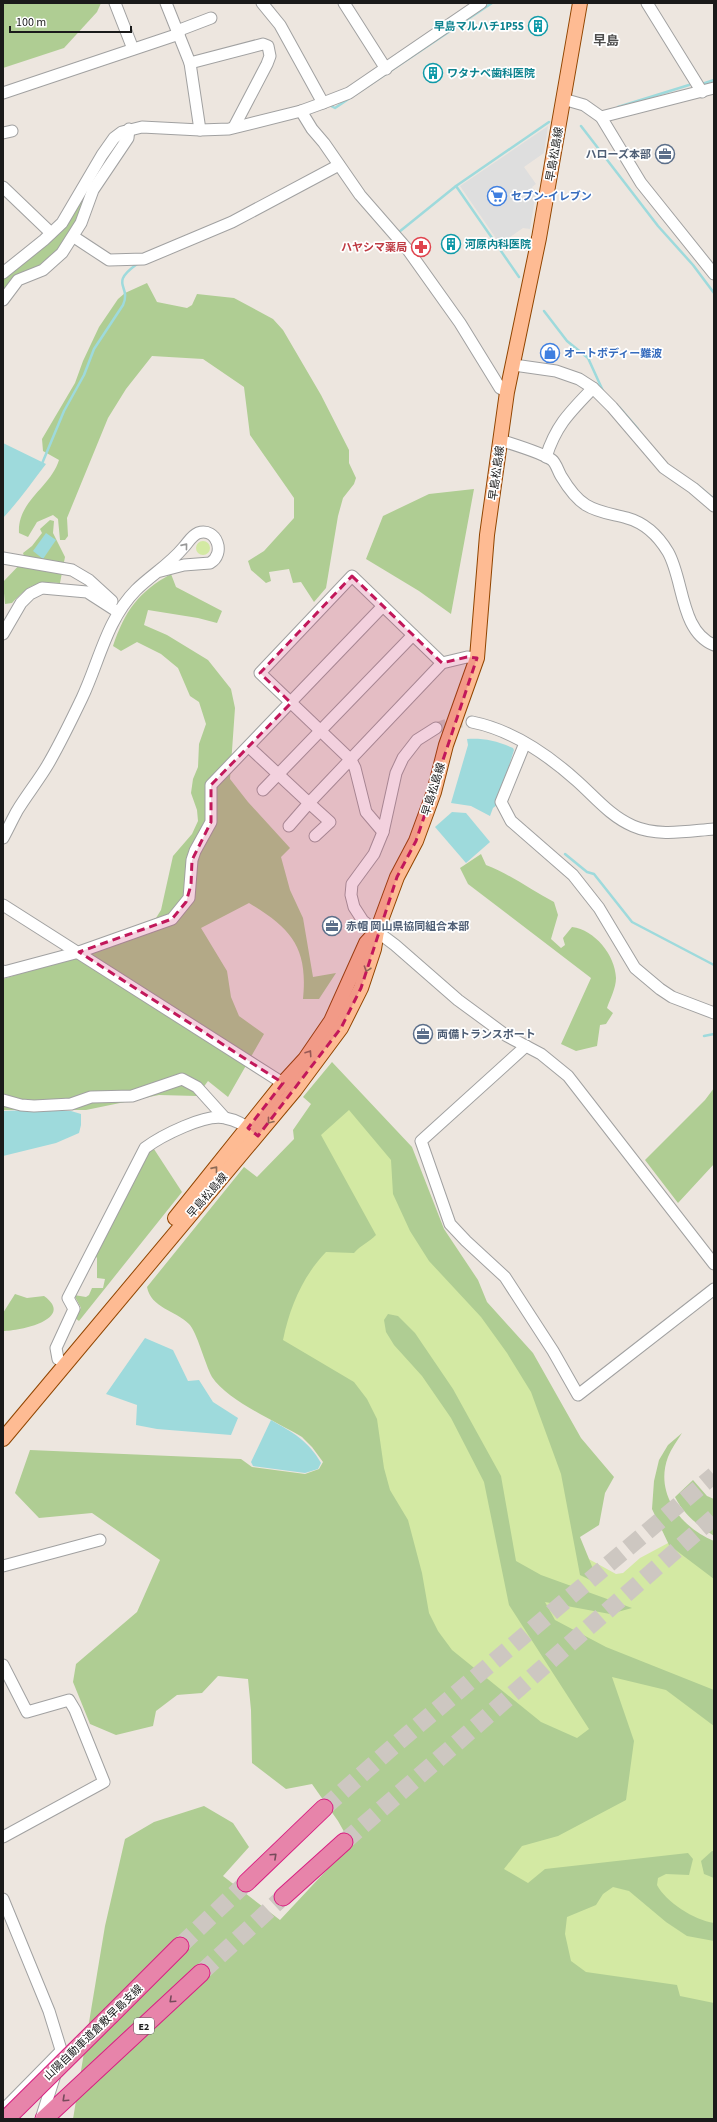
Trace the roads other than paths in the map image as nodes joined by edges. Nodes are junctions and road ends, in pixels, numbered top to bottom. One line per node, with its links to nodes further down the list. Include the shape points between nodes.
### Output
1 (115, 3): 10 (street)
2 (166, 3): 9 (street)
3 (262, 3): 17 (street, via 280,25)
4 (344, 3): 12 (street)
5 (482, 3): 12 (street)
6 (580, 3): 16 (main road, 早島松島線)
7 (647, 3): 14 (street)
8 (211, 18): 9 (street)
9 (178, 33): 10 (street); 11 (street)
10 (133, 49): 15 (street)
11 (190, 63): 20 (street, via 263,44 268,46 270,56 267,64); 22 (street)
12 (386, 69): 17 (street, via 350,93)
13 (714, 88): 14 (street)
14 (702, 92): 19 (street)
15 (3, 93)
16 (563, 99): 19 (street, via 584,106); 30 (main road, 早島松島線)
17 (326, 102): 18 (street)
18 (302, 111): 20 (street); 23 (street)
19 (601, 117): 28 (street, via 641,183)
20 (234, 127): 22 (street)
21 (129, 129): 22 (street, via 142,127); 25 (street, via 114,138 62,223); 26 (street, via 128,138 93,190)
22 (200, 130)
23 (339, 165): 26 (street, via 232,222 144,260 110,260); 32 (street, via 360,195 408,250 460,323 500,388)
24 (3, 187): 25 (street)
25 (51, 233): 27 (street)
26 (74, 236): 29 (street, via 53,262 39,272 18,280)
27 (4, 270)
28 (714, 274)
29 (3, 300)
30 (514, 365): 31 (street, via 556,371); 32 (main road, 早島松島線)
31 (593, 388): 34 (street, via 565,417 553,437); 35 (street, via 664,468 694,488)
32 (507, 392): 33 (main road, 早島松島線)
33 (500, 440): 34 (street); 43 (main road, 早島松島線, via 487,535)
34 (546, 457): 42 (street, via 552,460 571,491 586,505 602,513 639,523 663,543 672,559 691,621 698,633)
35 (714, 506)
36 (3, 558): 39 (street, via 72,570 80,574)
37 (157, 572): 37 (street, one-way to 37, via 178,554 194,535 208,533 216,539 218,554 210,563 184,565); 39 (street, via 135,591)
38 (383, 606): 41 (street); 45 (street); 45 (street, via 352,576 260,673)
39 (120, 610): 40 (street, via 86,592 42,588 30,594 21,603); 59 (street, via 60,742)
40 (3, 634)
41 (413, 635): 44 (street); 48 (street)
42 (714, 645)
43 (477, 658): 44 (street, via 467,657); 61 (main road, 早島松島線, via 446,745 434,792)
44 (442, 663): 51 (street)
45 (291, 703): 48 (street); 50 (street)
46 (472, 722): 49 (street, via 506,732)
47 (436, 728): 57 (street, via 417,740 403,758 396,774)
48 (321, 732): 51 (street); 52 (street)
49 (525, 743): 56 (street, via 577,781 598,803 634,826 661,833); 64 (street, via 501,802 511,820 573,875 599,908 635,968 672,996)
50 (249, 747): 52 (street); 62 (street, via 211,785 211,822 194,851 189,898 182,908 172,920)
51 (351, 760): 54 (street); 57 (street, via 366,812)
52 (278, 774): 53 (street); 54 (street)
53 (263, 790)
54 (309, 803): 55 (street); 58 (street, via 330,822)
55 (289, 826)
56 (714, 829)
57 (383, 832): 61 (street, via 374,854 352,884 351,895 354,907 363,921)
58 (315, 836)
59 (3, 838)
60 (3, 905): 62 (street)
61 (377, 931): 65 (street, via 458,1000 507,1036); 66 (main road, 早島松島線, via 374,950 361,988 341,1028)
62 (79, 952): 63 (street); 66 (street)
63 (3, 971)
64 (714, 1013)
65 (526, 1046): 70 (street, via 555,1064 581,1091); 71 (street, via 421,1141 450,1224 505,1277 578,1395)
66 (289, 1087): 69 (main road, 早島松島線)
67 (3, 1100): 68 (street, via 34,1106 70,1104 91,1097 132,1096 182,1079 197,1087)
68 (224, 1117): 69 (street); 72 (street, via 206,1120 166,1134 155,1140 143,1152 68,1298 74,1309 56,1348)
69 (253, 1132): 72 (main road, 早島松島線, one-way to 69, via 182,1209); 74 (main road, 早島松島線)
70 (714, 1264)
71 (714, 1288)
72 (58, 1359): 73 (main road, 早島松島線)
73 (3, 1426)
74 (3, 1440)
75 (100, 1540): 76 (street)
76 (3, 1566)
77 (3, 1664): 79 (street, via 27,1712 68,1700 104,1782)
78 (324, 1808): 81 (highway, one-way to 78)
79 (3, 1837)
80 (344, 1842): 82 (highway)
81 (246, 1883)
82 (283, 1897)
83 (3, 1898): 86 (street, via 49,2011)
84 (180, 1946): 88 (highway, 山陽自動車道倉敷早島支線, bridge)
85 (201, 1973): 89 (highway, E2, one-way to 89)
86 (61, 2051): 87 (street); 89 (street, via 45,2103)
87 (3, 2110)
88 (6, 2119)
89 (43, 2119)

